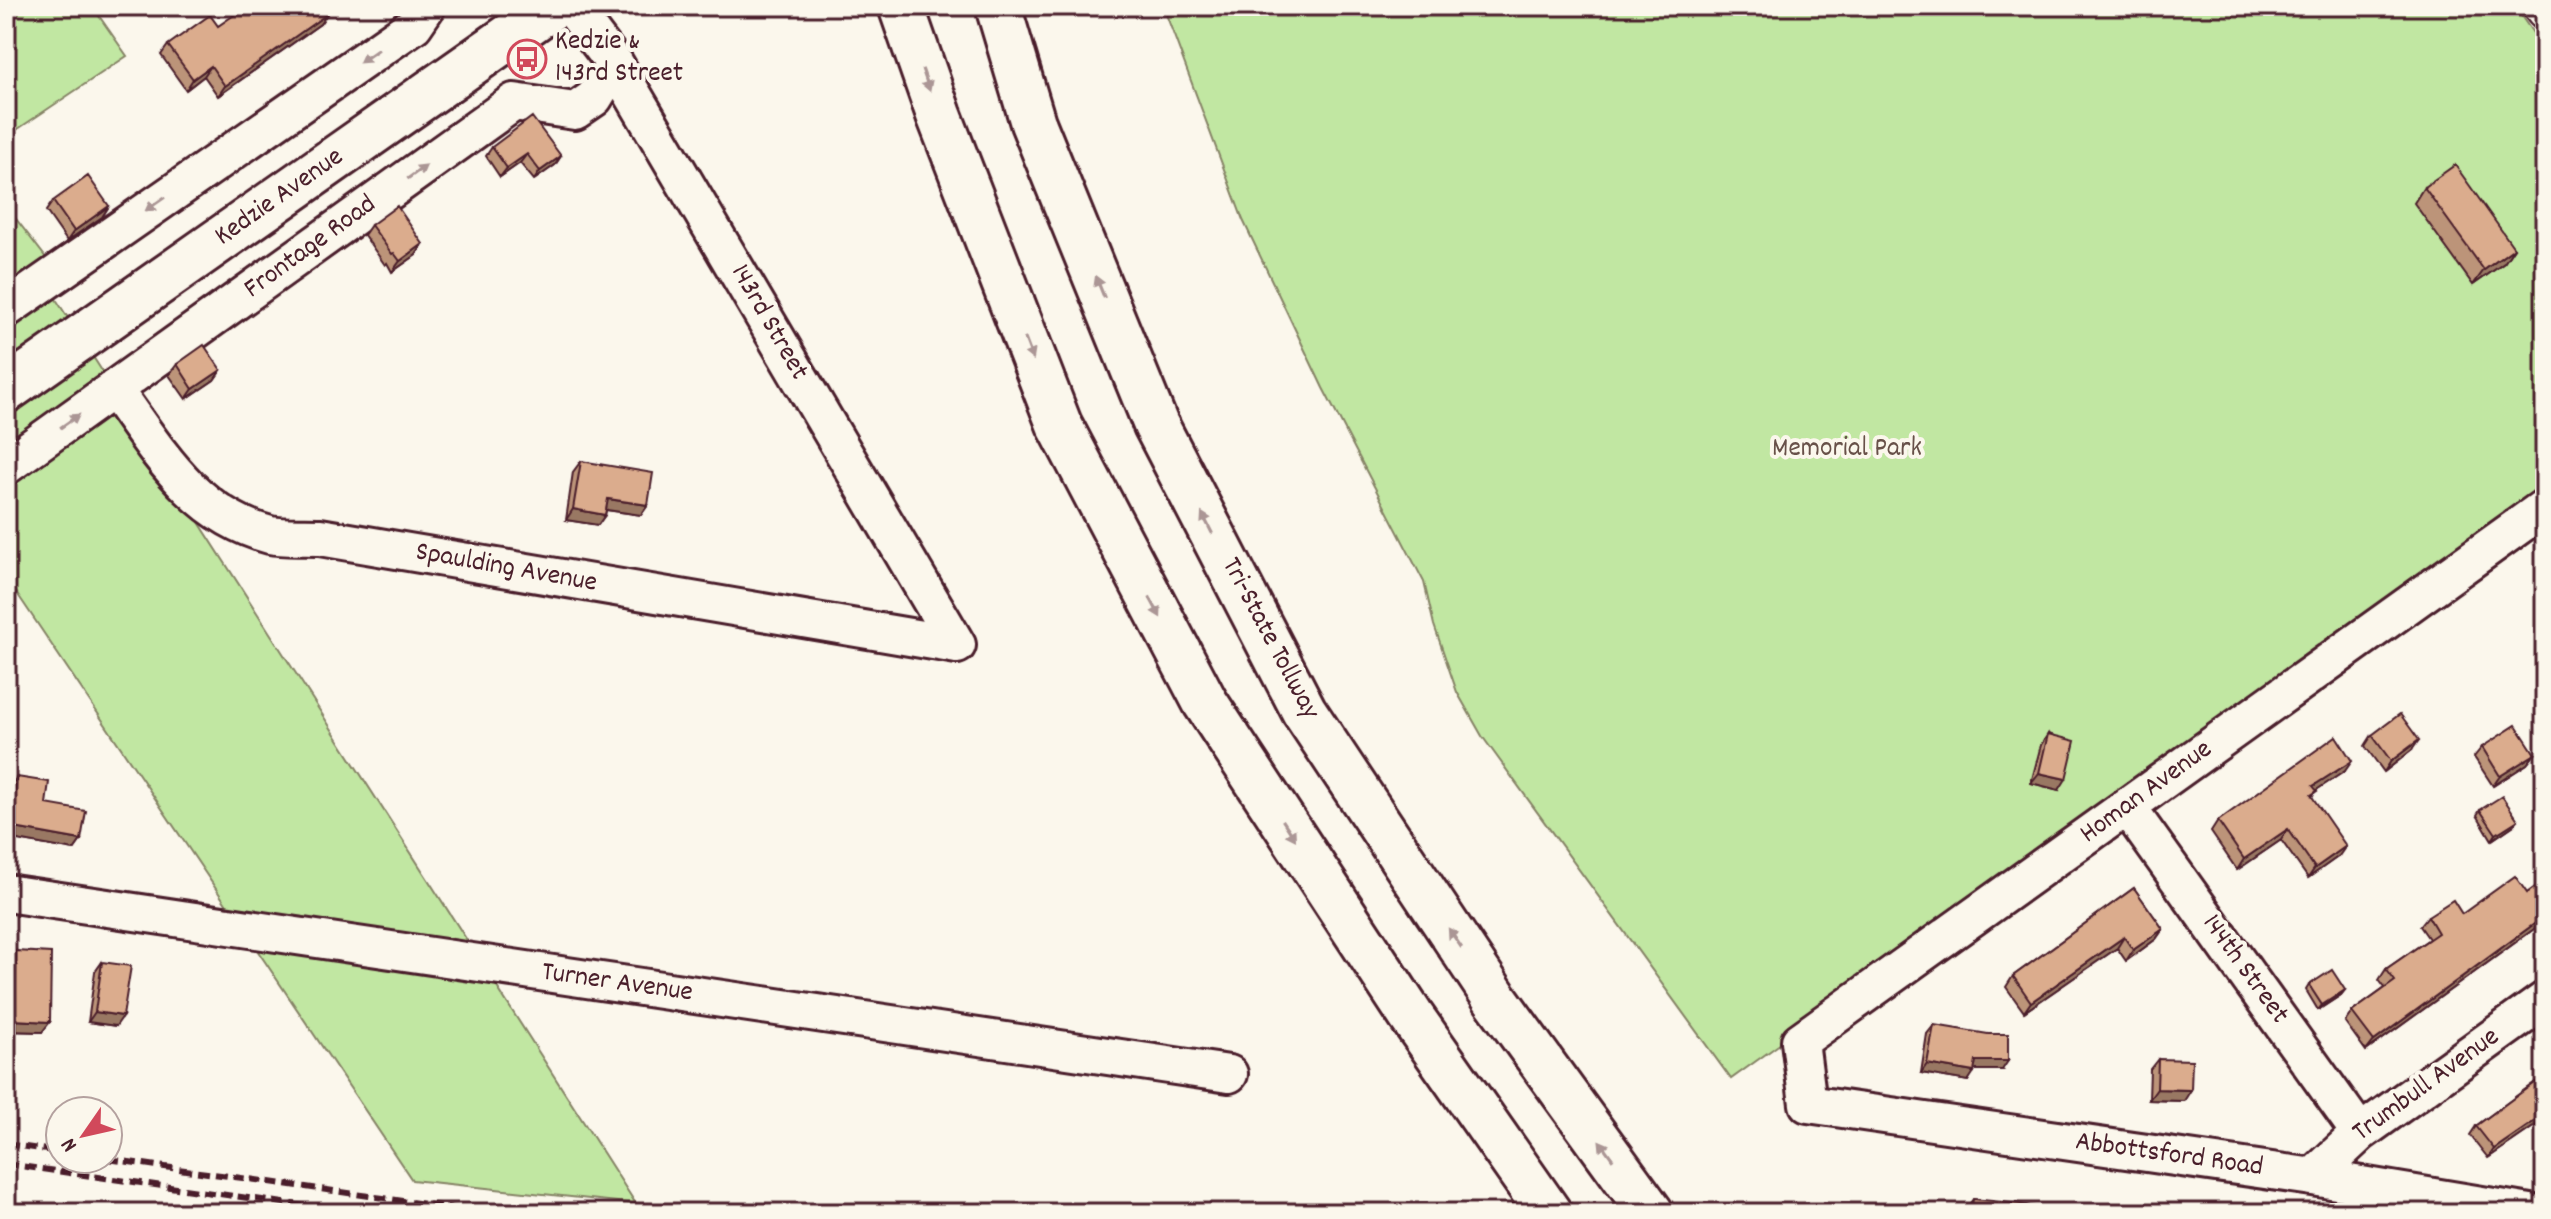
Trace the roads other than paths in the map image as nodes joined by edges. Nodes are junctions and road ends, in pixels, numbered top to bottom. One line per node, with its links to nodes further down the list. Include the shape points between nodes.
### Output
1 (427, 6): 9 (street, one-way to 9, via 414,25)
2 (553, 6): 10 (main road, Kedzie Avenue)
3 (571, 6): 8 (street, 143rd Street)
4 (901, 6): 22 (main road, one-way to 22, via 1059,424 1205,702 1411,1016)
5 (998, 6): 23 (main road, Tri-State Tollway, one-way to 5, via 1495,998 1304,711 1156,425 1033,123)
6 (2541, 6): 7 (street)
7 (2545, 11)
8 (615, 64): 11 (street, Frontage Road, one-way to 8, via 514,102 575,111 594,98); 14 (street, 143rd Street)
9 (6, 309)
10 (6, 390)
11 (114, 390): 12 (street, Frontage Road, one-way to 11); 14 (street, Spaulding Avenue, via 200,500 271,535 320,537)
12 (6, 466)
13 (2545, 507): 15 (street, Homan Avenue)
14 (957, 645)
15 (2127, 807): 19 (street, Homan Avenue, via 1800,1041); 20 (street, 144th Street)
16 (6, 893): 18 (street, Turner Avenue)
17 (2545, 1000): 20 (street, Trumbull Avenue)
18 (1229, 1074)
19 (1808, 1104): 21 (street, Abbottsford Road)
20 (2360, 1133): 21 (street, Trumbull Avenue)
21 (2313, 1177): 24 (street, Abbottsford Road)
22 (1549, 1213)
23 (1651, 1213)
24 (2530, 1213)

